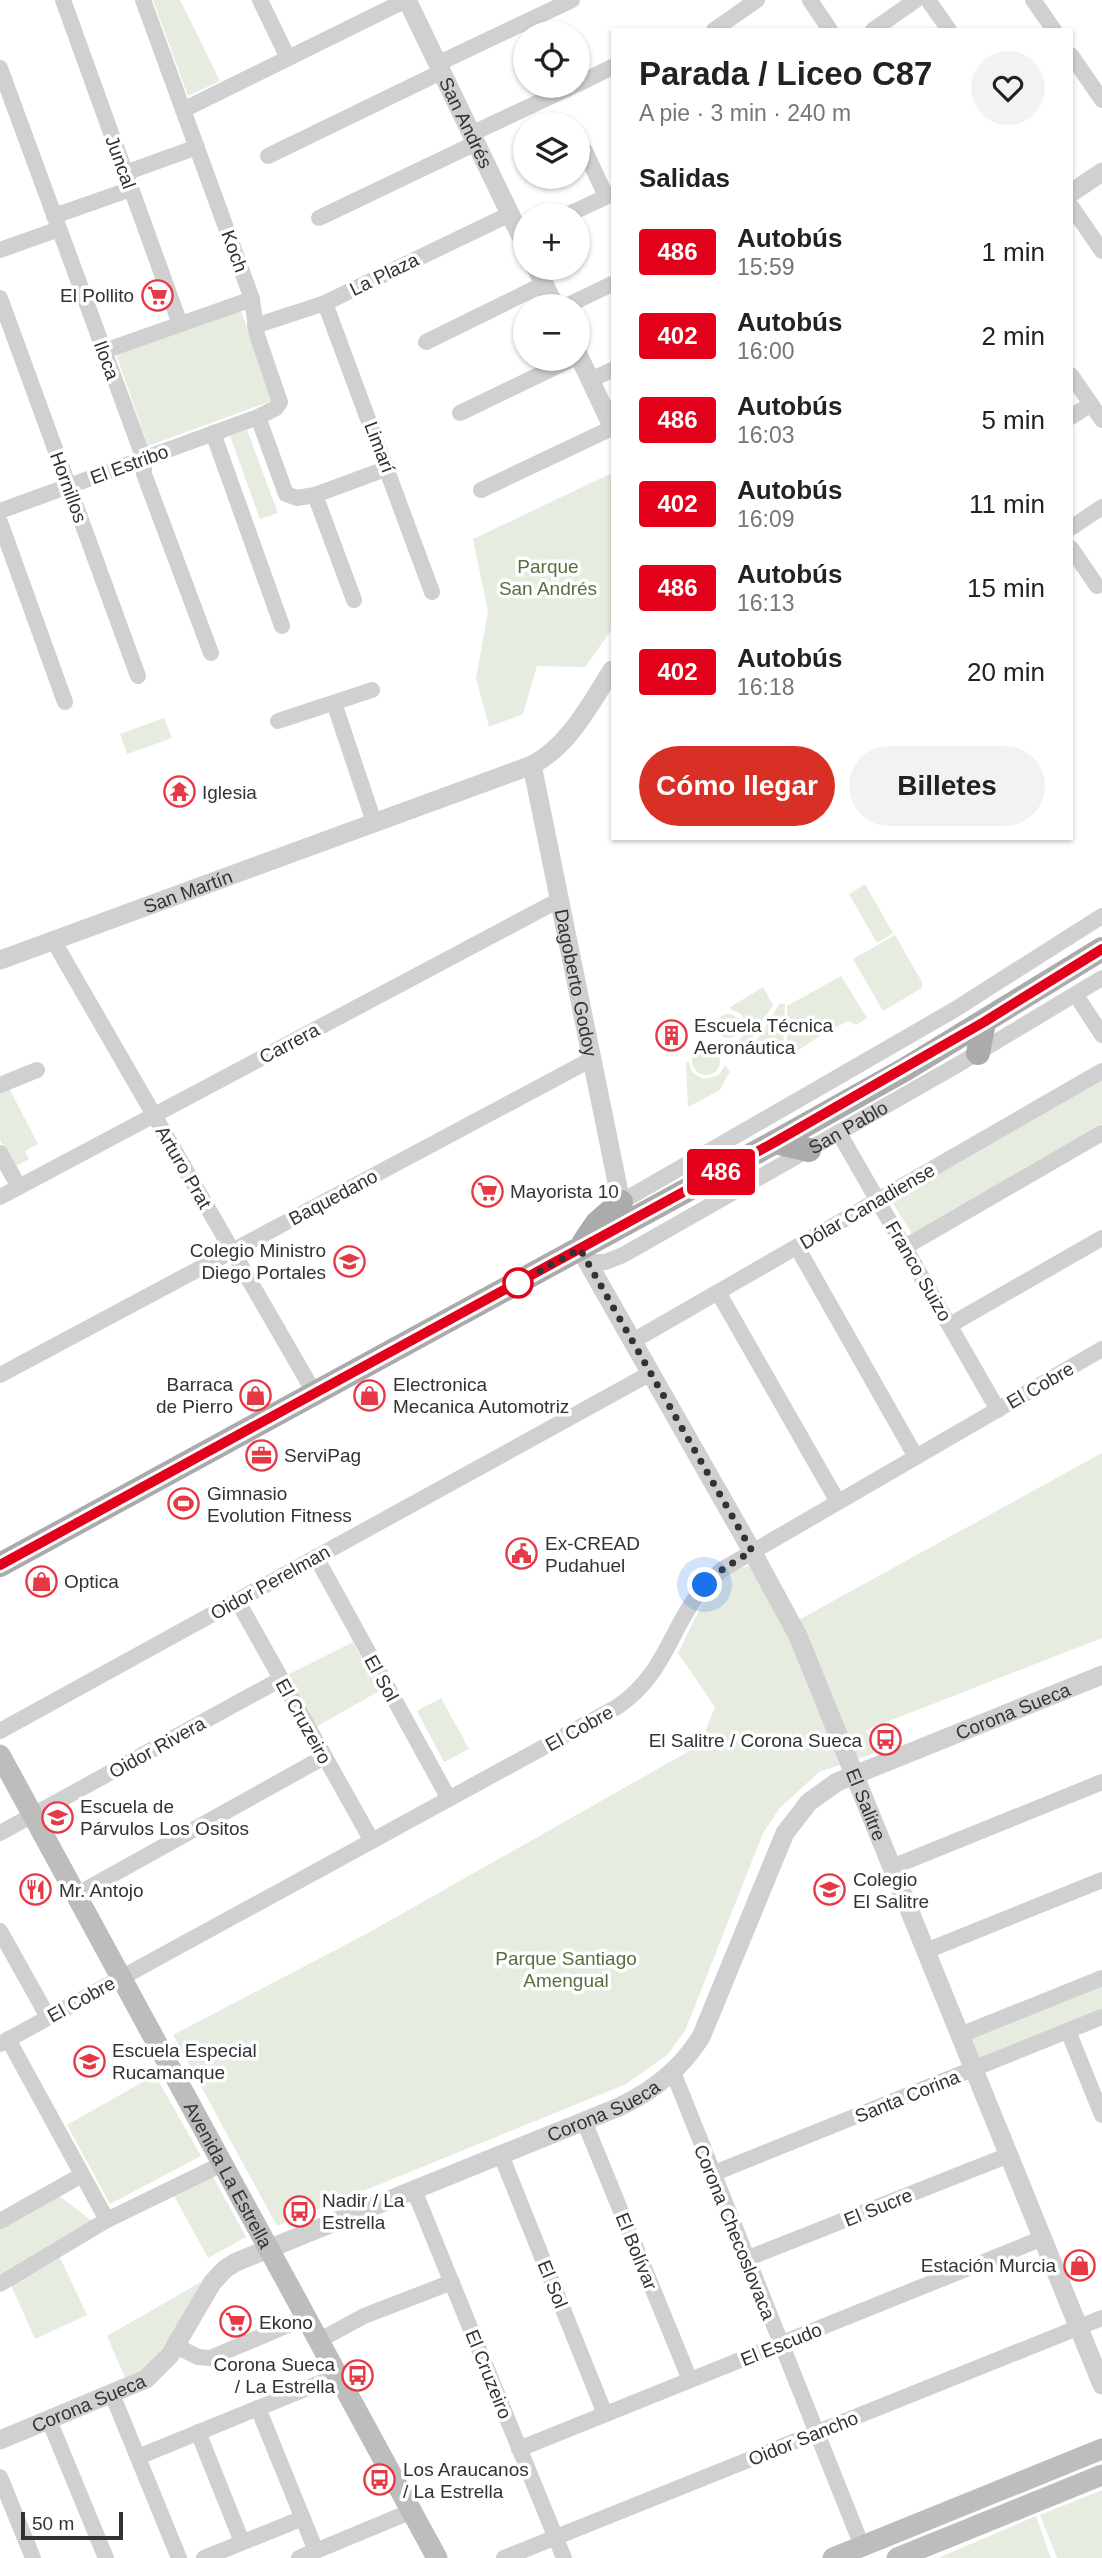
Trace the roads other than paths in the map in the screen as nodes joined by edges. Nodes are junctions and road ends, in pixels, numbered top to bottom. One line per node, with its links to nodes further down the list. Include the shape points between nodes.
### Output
1 (63, 0): 30 (street, Juncal)
2 (143, 0): 24 (street, Koch)
3 (260, 0): 16 (street)
4 (406, 0): 16 (street); 20 (street, San Andrés)
5 (572, 0): 20 (street)
6 (757, 0): 11 (street)
7 (810, 0): 12 (street)
8 (916, 0): 13 (street)
9 (928, 0): 14 (street)
10 (1033, 0): 15 (street)
11 (717, 28)
12 (829, 28)
13 (876, 28)
14 (948, 28)
15 (1053, 28)
16 (288, 58): 24 (street)
17 (1073, 58): 23 (street)
18 (611, 67): 21 (street)
19 (0, 68): 39 (street, Iloca)
20 (440, 68): 25 (street, San Andrés); 27 (street)
21 (590, 78)
22 (550, 98): 25 (street)
23 (1102, 100)
24 (183, 110): 26 (street, Koch)
25 (474, 138): 36 (street, San Andrés); 37 (street)
26 (197, 147): 30 (street); 46 (street, Koch)
27 (268, 156)
28 (590, 160): 33 (street)
29 (1102, 172): 32 (street)
30 (125, 173): 31 (street, Juncal)
31 (131, 189): 39 (street); 48 (street, Juncal)
32 (1073, 192)
33 (610, 195): 34 (street)
34 (590, 204)
35 (1073, 209): 41 (street)
36 (510, 214): 38 (street, San Andrés); 47 (street, La Plaza)
37 (319, 218)
38 (513, 219)
39 (57, 222): 40 (street); 51 (street, Iloca)
40 (0, 250)
41 (1102, 251)
42 (533, 280): 50 (street)
43 (611, 284): 44 (street)
44 (590, 295)
45 (0, 298): 67 (street, Hornillos)
46 (252, 299): 48 (street); 49 (street, Koch)
47 (324, 303): 49 (street, La Plaza); 66 (street, Limarí)
48 (180, 324): 51 (street)
49 (255, 326): 60 (street, Koch, via 280,402)
50 (426, 342)
51 (104, 351): 65 (street, Iloca)
52 (611, 370): 56 (street)
53 (547, 371): 58 (street)
54 (586, 371): 56 (street)
55 (1073, 378): 57 (street)
56 (590, 380): 62 (street)
57 (1091, 404): 59 (street); 61 (street)
58 (460, 413)
59 (1073, 416)
60 (258, 417): 64 (street, El Estribo); 69 (street, via 286,494 297,498)
61 (1102, 420)
62 (611, 425)
63 (611, 427): 68 (street)
64 (214, 433): 65 (street, El Estribo); 78 (street)
65 (144, 459): 67 (street, El Estribo); 79 (street, Iloca, via 144,474)
66 (388, 468): 69 (street); 76 (street, Limarí)
67 (68, 486): 71 (street, El Estribo); 81 (street, Hornillos)
68 (481, 490)
69 (315, 495): 77 (street)
70 (1102, 507): 73 (street)
71 (0, 511)
72 (0, 522): 83 (street)
73 (1073, 527)
74 (1073, 551): 75 (street)
75 (1097, 586)
76 (432, 592)
77 (354, 600)
78 (282, 626)
79 (211, 653)
80 (611, 671): 86 (street, San Martín, via 572,729)
81 (138, 676)
82 (372, 690): 84 (street)
83 (65, 702)
84 (334, 703): 85 (street); 87 (street)
85 (278, 721)
86 (532, 765): 87 (street, San Martín); 88 (street, Dagoberto Godoy)
87 (374, 822): 90 (street, San Martín)
88 (559, 900): 98 (street, Dagoberto Godoy); 102 (street, Carrera)
89 (1102, 916): 111 (street, via 954,1010)
90 (53, 940): 92 (street, San Martín); 102 (street, Arturo Prat)
91 (1102, 949): 95 (main road, San Pablo)
92 (0, 960)
93 (1102, 978): 94 (street, San Pablo)
94 (1076, 995): 96 (street); 97 (street, San Pablo)
95 (984, 1022): 97 (main road); 105 (main road, San Pablo)
96 (1102, 1035)
97 (978, 1053): 103 (street, San Pablo)
98 (592, 1059): 111 (street, Dagoberto Godoy); 115 (street, Baquedano)
99 (37, 1070): 101 (street)
100 (1102, 1071): 110 (street, Dólar Canadiense)
101 (0, 1085)
102 (154, 1115): 108 (street, Carrera); 115 (street, Arturo Prat)
103 (839, 1133): 106 (street, San Pablo); 110 (street, Franco Suizo)
104 (1102, 1133): 114 (street)
105 (775, 1142): 106 (main road); 116 (main road, San Pablo)
106 (809, 1150): 116 (street, San Pablo, via 617,1258 597,1264)
107 (0, 1153): 108 (street)
108 (19, 1187): 109 (street, Carrera)
109 (0, 1198)
110 (878, 1200): 113 (street, Dólar Canadiense); 114 (street, Franco Suizo)
111 (621, 1202): 116 (main road, via 597,1223)
112 (1102, 1238): 118 (street)
113 (797, 1247): 117 (street, Dólar Canadiense); 125 (street)
114 (905, 1247): 118 (street, Franco Suizo)
115 (233, 1251): 122 (street, Baquedano); 123 (street, Arturo Prat)
116 (584, 1256): 119 (street, El Salitre); 123 (main road, San Pablo)
117 (718, 1292): 119 (street, Dólar Canadiense); 126 (street)
118 (950, 1325): 124 (street, Franco Suizo)
119 (633, 1341): 121 (street, El Salitre)
120 (1102, 1349): 124 (street, El Cobre)
121 (651, 1373): 127 (street, El Salitre); 128 (street, Oidor Perelman)
122 (0, 1375)
123 (315, 1394): 129 (main road, San Pablo)
124 (998, 1410): 125 (street, El Cobre)
125 (916, 1457): 126 (street, El Cobre)
126 (838, 1502): 127 (street, El Cobre)
127 (752, 1551): 136 (street, El Salitre, via 798,1636); 138 (street, El Cobre, via 697,1593 659,1666 628,1700)
128 (316, 1557): 130 (street, Oidor Perelman); 138 (street, El Sol)
129 (0, 1564)
130 (237, 1600): 132 (street, El Cruzeiro); 133 (street, Oidor Perelman)
131 (1102, 1675): 136 (street, Corona Sueca)
132 (281, 1679): 135 (street, El Cruzeiro); 139 (street, Oidor Rivera)
133 (0, 1731)
134 (0, 1755): 139 (main road, Avenida La Estrella)
135 (324, 1757): 141 (street, El Cruzeiro); 144 (street)
136 (855, 1775): 142 (street, El Salitre); 155 (street, Corona Sueca, via 808,1802 785,1833 701,2038)
137 (1102, 1782): 142 (street)
138 (449, 1799): 141 (street, El Cobre)
139 (32, 1815): 140 (street, Oidor Rivera); 144 (main road, Avenida La Estrella)
140 (0, 1833)
141 (372, 1841): 147 (street, El Cobre)
142 (892, 1867): 146 (street, El Salitre)
143 (1102, 1880): 146 (street)
144 (76, 1895): 147 (main road, Avenida La Estrella)
145 (0, 1931): 149 (street)
146 (926, 1951): 152 (street, El Salitre)
147 (121, 1977): 149 (street, El Cobre); 160 (main road, Avenida La Estrella)
148 (1102, 1978): 152 (street)
149 (48, 2017): 153 (street, El Cobre)
150 (1102, 2017): 151 (street, Santa Corina)
151 (1068, 2031): 154 (street, Santa Corina); 156 (street)
152 (960, 2035): 154 (street, El Salitre)
153 (4, 2042): 162 (street)
154 (974, 2069): 159 (street, El Salitre); 161 (street, Santa Corina)
155 (673, 2072): 157 (street, Corona Sueca, via 634,2100); 161 (street, Corona Checoslovaca)
156 (1102, 2115)
157 (584, 2122): 158 (street, Corona Sueca); 178 (street, El Bolívar)
158 (501, 2155): 163 (street, Corona Sueca); 182 (street, El Sol)
159 (1009, 2155): 166 (street, El Salitre); 168 (street, El Sucre)
160 (222, 2164): 164 (street); 167 (main road, Avenida La Estrella)
161 (712, 2174): 168 (street, Corona Checoslovaca)
162 (82, 2175): 164 (street); 165 (street)
163 (415, 2190): 167 (street, Corona Sueca); 169 (street, El Cruzeiro)
164 (107, 2220): 170 (street)
165 (0, 2221)
166 (1042, 2238): 173 (street, El Salitre); 175 (street, El Escudo)
167 (268, 2247): 171 (main road, Avenida La Estrella); 176 (street, Corona Sueca, via 218,2275)
168 (746, 2259): 175 (street, Corona Checoslovaca)
169 (452, 2281): 174 (street); 187 (street, El Cruzeiro)
170 (0, 2284)
171 (305, 2318): 174 (main road, Avenida La Estrella); 176 (street, via 210,2358)
172 (1102, 2318): 173 (street, Oidor Sancho)
173 (1078, 2327): 179 (street, El Salitre); 185 (street, Oidor Sancho)
174 (318, 2341): 177 (main road, Avenida La Estrella)
175 (780, 2344): 178 (street, El Escudo); 185 (street, Corona Checoslovaca)
176 (176, 2346): 180 (street, Corona Sueca, via 146,2379)
177 (337, 2376): 181 (street); 192 (main road, Avenida La Estrella)
178 (690, 2380): 182 (street, El Escudo)
179 (1102, 2385)
180 (112, 2394): 183 (street, Corona Sueca); 189 (street)
181 (258, 2408): 184 (street); 194 (street)
182 (606, 2414): 187 (street, El Escudo)
183 (49, 2420): 186 (street, Corona Sueca); 201 (street)
184 (198, 2432): 189 (street); 196 (street)
185 (816, 2433): 195 (street, Oidor Sancho); 198 (street, Corona Checoslovaca)
186 (0, 2440)
187 (519, 2449): 195 (street, El Cruzeiro)
188 (1102, 2449): 198 (main road)
189 (138, 2457): 202 (street)
190 (1102, 2475): 210 (main road)
191 (0, 2477): 193 (street)
192 (412, 2511): 197 (street); 206 (main road, Avenida La Estrella)
193 (6, 2512): 200 (street)
194 (303, 2518): 196 (street); 199 (street)
195 (555, 2538): 207 (street, Oidor Sancho); 208 (street, El Cruzeiro)
196 (242, 2542): 203 (street)
197 (338, 2542): 199 (street); 205 (street)
198 (862, 2546): 209 (main road)
199 (316, 2551): 204 (street)
200 (33, 2558)
201 (106, 2558)
202 (179, 2558)
203 (204, 2558)
204 (299, 2558)
205 (345, 2558)
206 (437, 2558)
207 (505, 2558)
208 (564, 2558)
209 (833, 2558)
210 (897, 2558)

